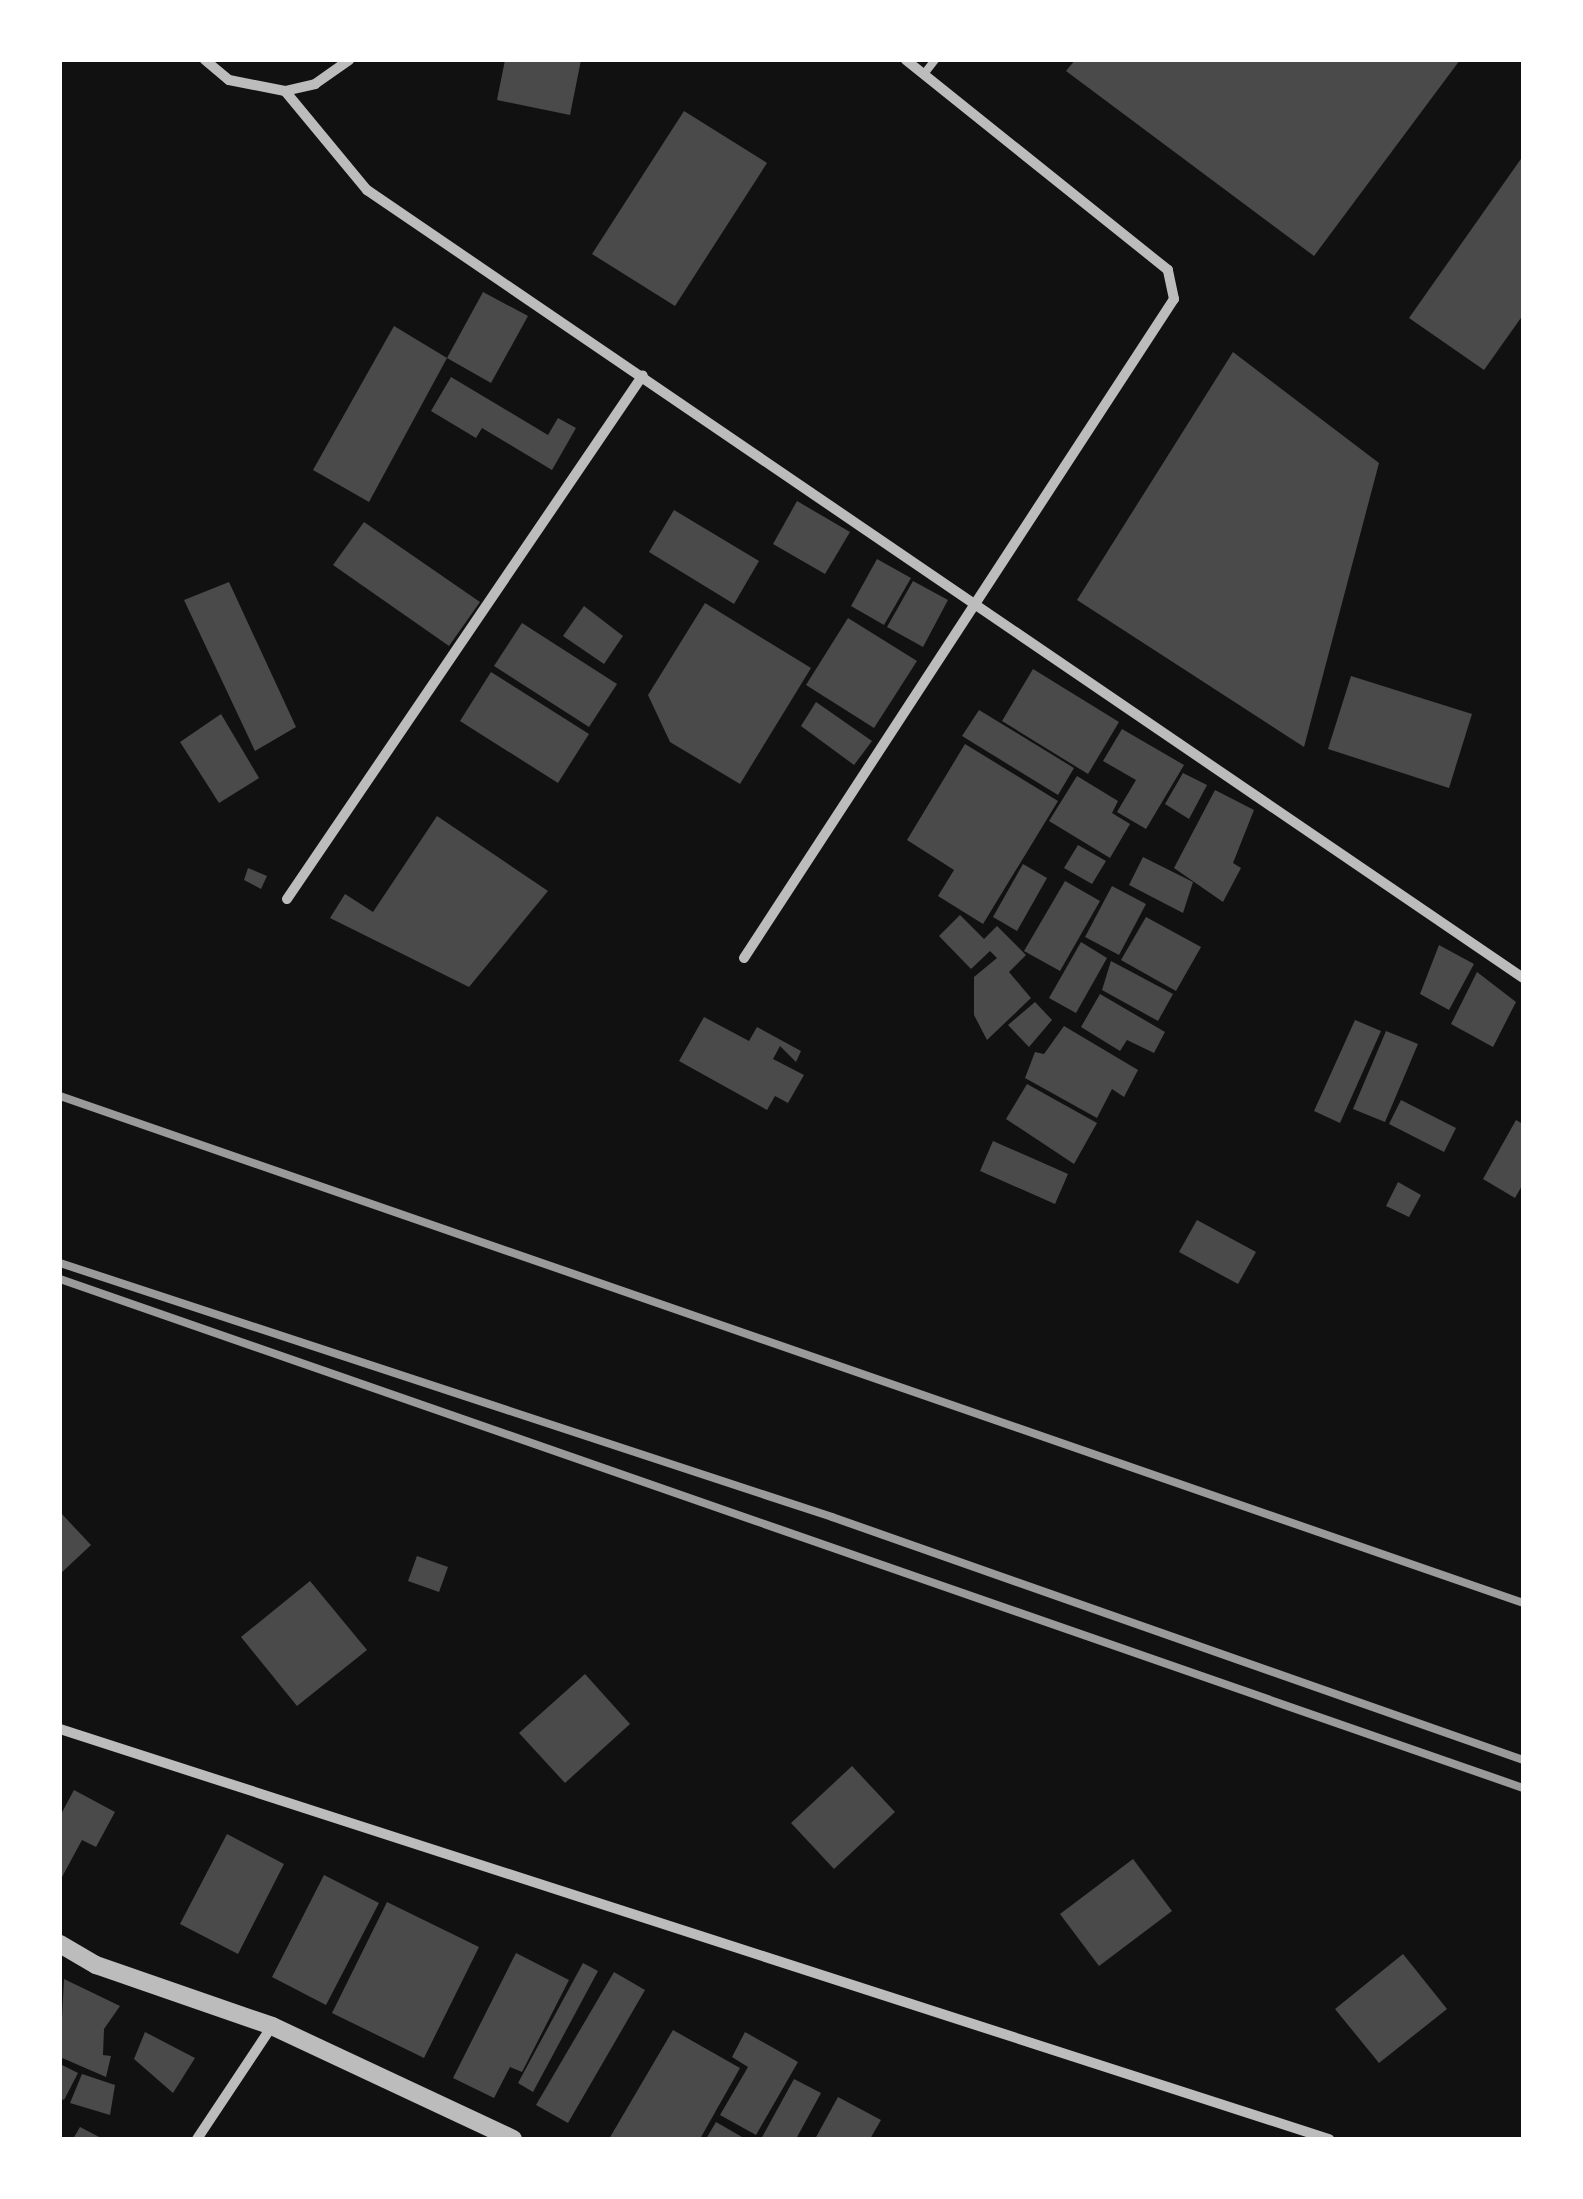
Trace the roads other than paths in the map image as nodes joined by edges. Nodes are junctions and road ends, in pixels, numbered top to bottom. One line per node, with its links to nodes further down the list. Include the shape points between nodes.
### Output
1 (205, 60): 6 (street, via 230,80)
2 (349, 60): 6 (street, via 314,84)
3 (906, 60): 5 (street)
4 (935, 60): 5 (lane)
5 (924, 74): 8 (street, via 1168,270 1174,284 1168,316)
6 (285, 91): 7 (street, via 367,190)
7 (643, 375): 8 (street); 9 (street)
8 (975, 606): 10 (street); 11 (street)
9 (287, 899)
10 (744, 958)
11 (1523, 978)
12 (60, 1729): 17 (street)
13 (60, 1944): 14 (street, via 96,1966)
14 (272, 2026): 15 (street); 16 (street)
15 (196, 2139)
16 (513, 2139)
17 (1329, 2139)

